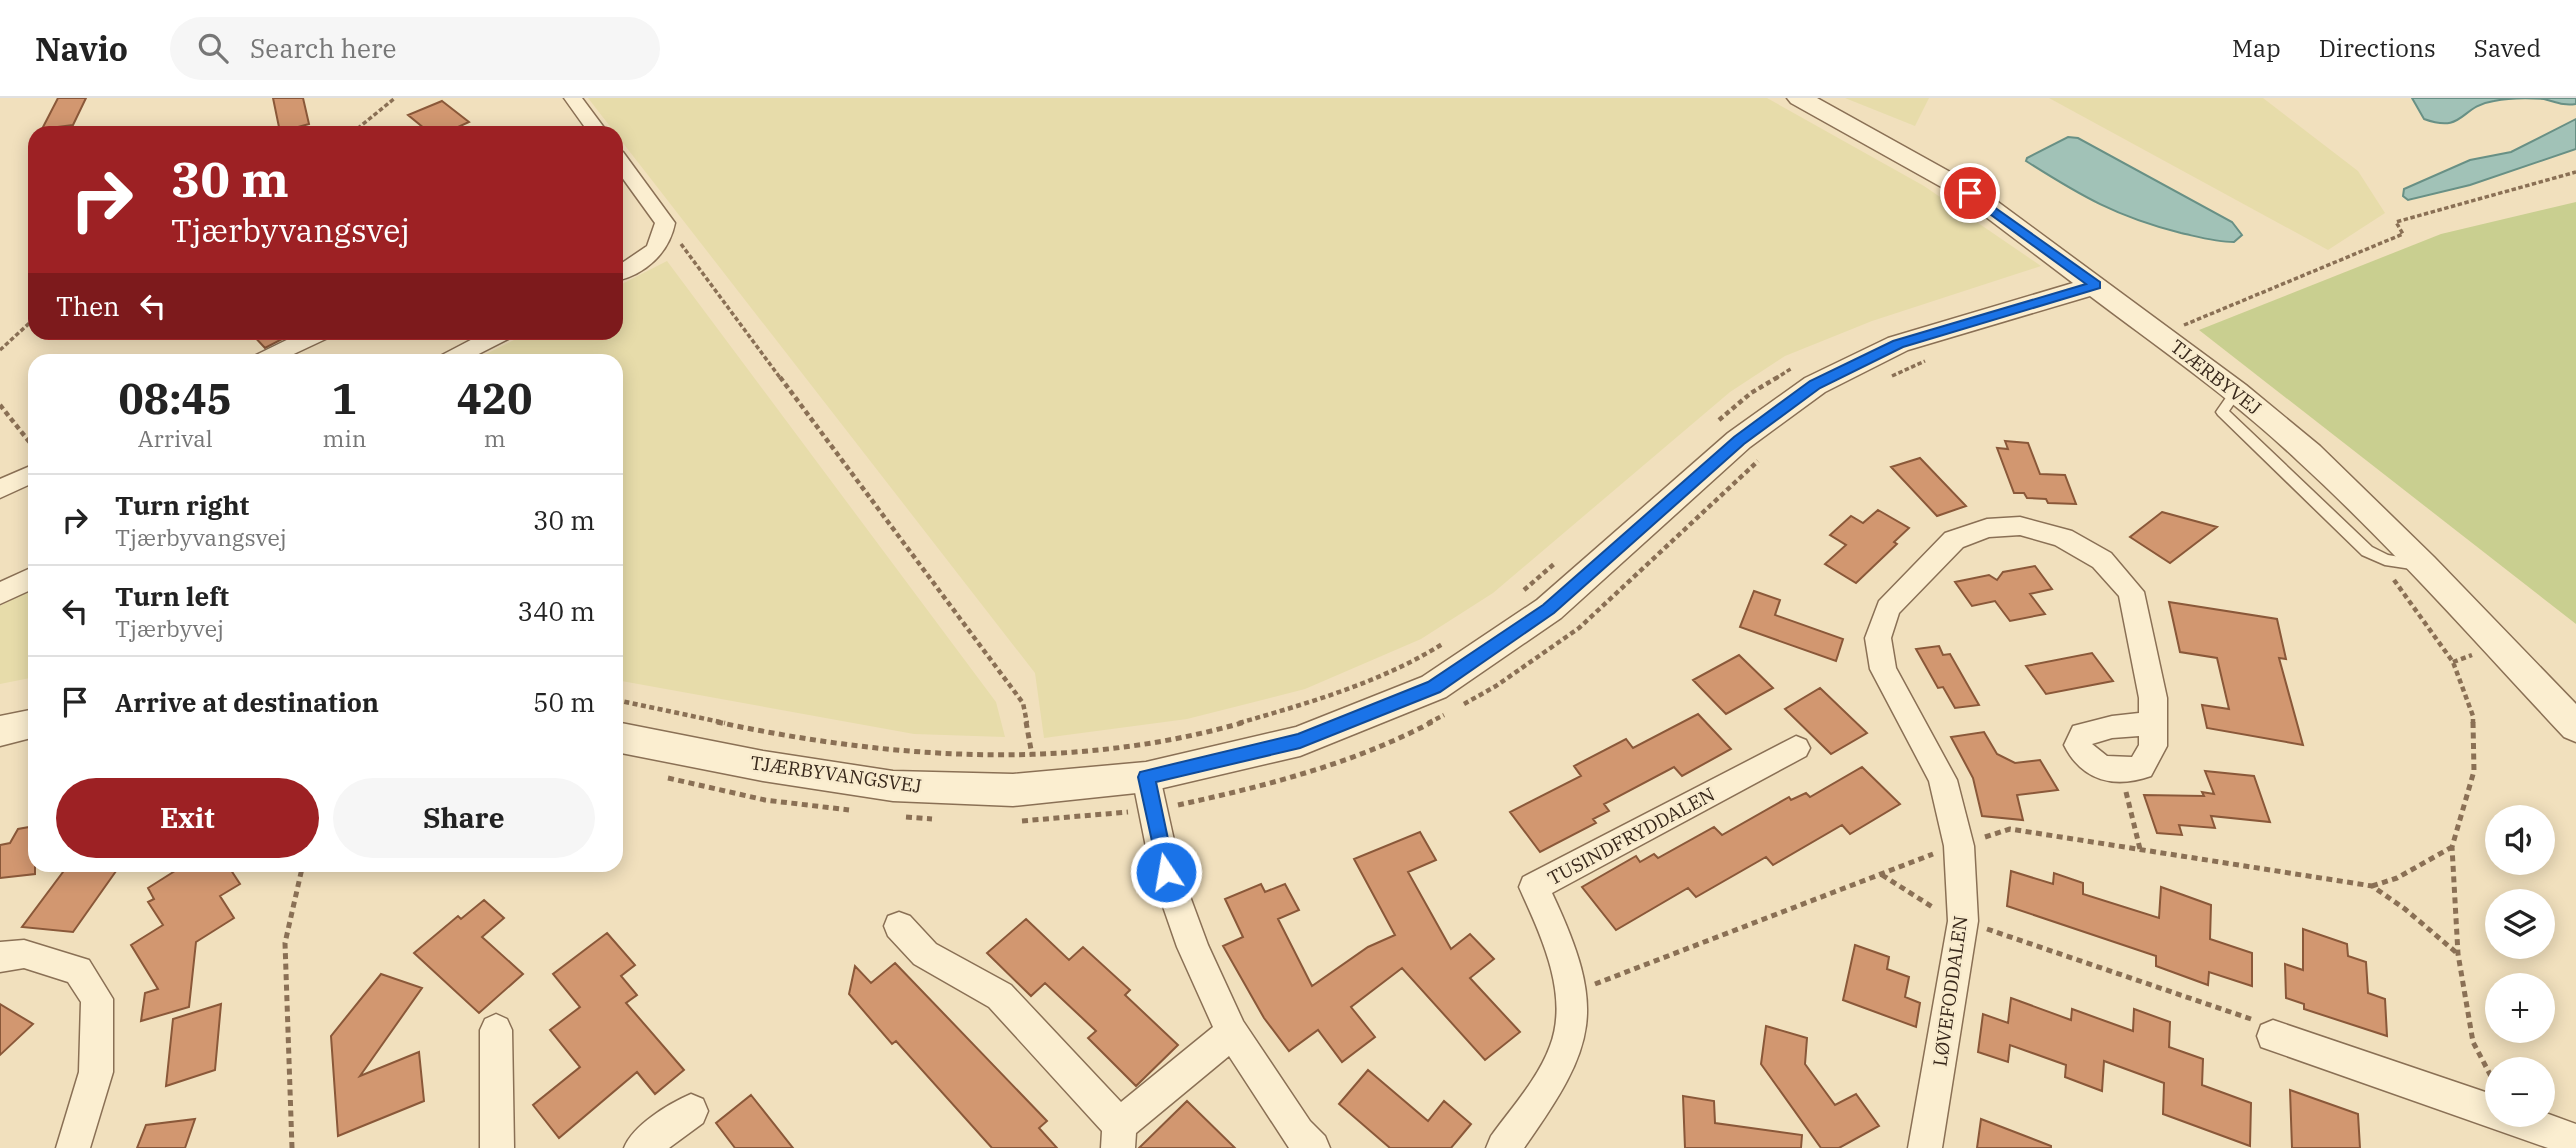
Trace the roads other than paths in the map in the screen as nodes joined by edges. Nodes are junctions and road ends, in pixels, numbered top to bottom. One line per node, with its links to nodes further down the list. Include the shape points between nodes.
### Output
1 (573, 98): 3 (street)
2 (1799, 98): 6 (street, TJÆRBYVEJ, via 1970,193)
3 (594, 126)
4 (623, 166): 5 (street, via 665,223 662,243)
5 (623, 271)
6 (2096, 285): 11 (street, TJÆRBYVEJ); 23 (street, TJÆRBYVANGSVEJ, via 1898,344 1815,385 1739,440 1549,609 1434,687 1300,741)
7 (305, 340): 9 (street)
8 (489, 340): 10 (street)
9 (276, 354)
10 (462, 354)
11 (2236, 392): 14 (street, TJÆRBYVEJ, via 2309,453); 14 (lane, via 2222,412 2367,551 2385,560)
12 (28, 480): 13 (street)
13 (0, 489)
14 (2423, 566): 19 (street, TJÆRBYVEJ)
15 (28, 580): 16 (street)
16 (0, 594)
17 (2153, 723): 17 (street, LØVEFODDALEN, via 2153,746 2141,768 2120,772 2097,766 2083,757 2078,745 2083,734); 39 (street, LØVEFODDALEN, via 2153,698 2131,592 2102,560 2063,538 2020,526 1987,528 1954,540 1888,608 1878,638 1883,669 1943,780 1959,846 1963,921)
18 (28, 725): 20 (street)
19 (2576, 727)
20 (0, 731)
21 (623, 738): 23 (street, TJÆRBYVANGSVEJ, via 893,786 1013,790)
22 (1796, 748): 38 (street, TUSINDFRYDDALEN, via 1534,887 1558,939 1573,992 1567,1043 1546,1085)
23 (1146, 777): 27 (street, via 1166,872)
24 (899, 926): 32 (street, via 925,954 1000,996)
25 (0, 957): 34 (street, via 24,954 78,970 97,999 96,1072)
26 (496, 1030): 35 (street)
27 (1232, 1032): 32 (street); 37 (street, via 1298,1133)
28 (2273, 1036): 29 (street)
29 (2485, 1109)
30 (691, 1111): 36 (street)
31 (2535, 1127): 33 (street)
32 (1119, 1137)
33 (2576, 1142)
34 (73, 1148)
35 (497, 1148)
36 (641, 1148)
37 (1313, 1148)
38 (1503, 1148)
39 (1926, 1148)

